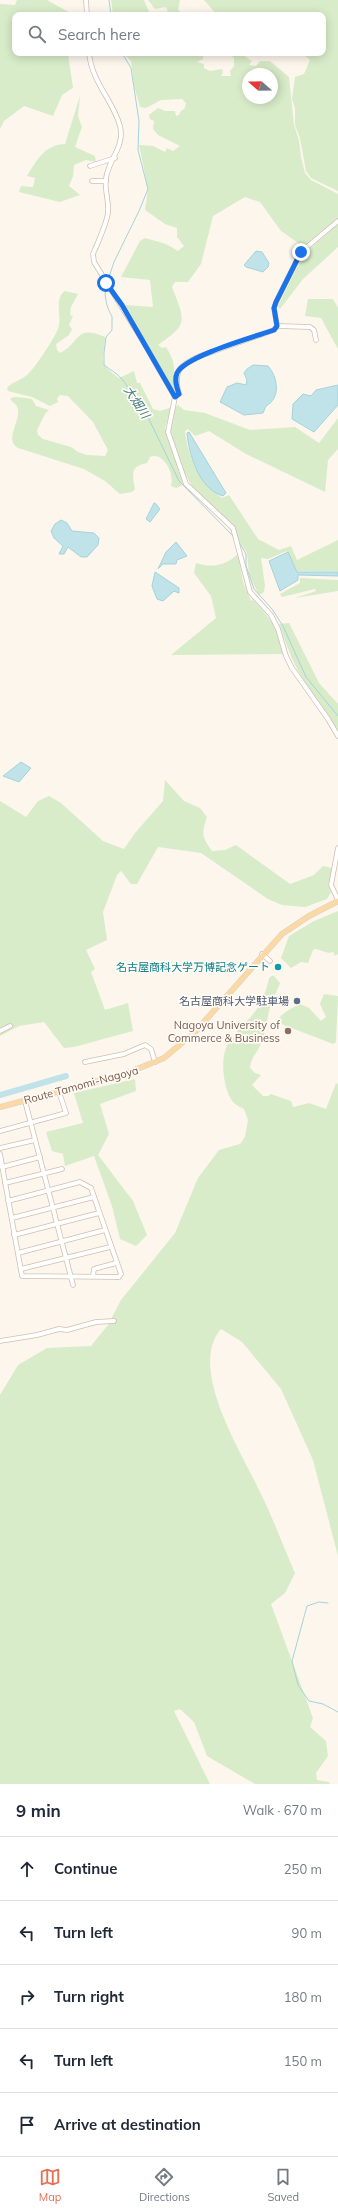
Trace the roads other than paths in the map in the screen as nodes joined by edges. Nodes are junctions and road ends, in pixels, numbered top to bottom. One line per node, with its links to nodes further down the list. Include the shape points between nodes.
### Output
1 (86, 0): 2 (street)
2 (87, 12)
3 (89, 56): 4 (street, via 99,87 119,124 120,144)
4 (115, 157): 5 (street); 7 (street)
5 (90, 166)
6 (92, 181): 7 (street)
7 (106, 181): 11 (street, via 108,212 93,254 94,262)
8 (338, 221): 9 (street, via 301,252 274,308)
9 (277, 326): 10 (street, via 310,327 314,330); 11 (street, via 274,330 190,360 178,371 175,381 179,394)
10 (316, 340)
11 (175, 397): 12 (street, via 168,432 186,484 233,528 250,592 271,615 284,642 289,662)
12 (338, 736)
13 (338, 848): 14 (street)
14 (336, 868): 15 (street, via 331,885)
15 (338, 901): 16 (main road, Route Tamomi-Nagoya, via 282,934)
16 (262, 954): 17 (street); 21 (main road, Route Tamomi-Nagoya, via 195,1032 175,1050)
17 (270, 961)
18 (10, 1026): 19 (street)
19 (0, 1031)
20 (85, 1062): 21 (street, via 124,1054 145,1045 152,1049)
21 (155, 1062): 22 (main road, Route Tamomi-Nagoya, via 125,1074)
22 (59, 1092): 23 (main road, Route Tamomi-Nagoya); 25 (street, via 66,1114)
23 (25, 1101): 24 (main road, Route Tamomi-Nagoya); 25 (street)
24 (0, 1107)
25 (32, 1123): 26 (street); 27 (street)
26 (0, 1131)
27 (35, 1140): 28 (street); 30 (street)
28 (0, 1148)
29 (0, 1154): 31 (street)
30 (40, 1157): 31 (street); 33 (street)
31 (2, 1166): 34 (street)
32 (62, 1169): 33 (street)
33 (44, 1174): 34 (street); 35 (street)
34 (6, 1183): 37 (street)
35 (49, 1190): 36 (street, via 80,1182 91,1188); 37 (street); 38 (street)
36 (94, 1197): 38 (street); 39 (street)
37 (8, 1201): 40 (street)
38 (53, 1208): 40 (street); 41 (street)
39 (99, 1213): 41 (street); 42 (street)
40 (12, 1218): 43 (street)
41 (58, 1224): 43 (street); 44 (street)
42 (105, 1230): 44 (street); 45 (street)
43 (14, 1235): 46 (street)
44 (62, 1241): 46 (street); 47 (street)
45 (110, 1246): 47 (street); 48 (street)
46 (18, 1253): 49 (street)
47 (67, 1258): 49 (street); 50 (street)
48 (116, 1263): 51 (street, via 94,1269); 51 (street, via 121,1274 119,1277)
49 (21, 1269): 50 (street, via 22,1276)
50 (72, 1276): 51 (street); 52 (street)
51 (93, 1276)
52 (73, 1285)
53 (114, 1321): 54 (street, via 96,1322 67,1330 58,1329)
54 (0, 1341)

